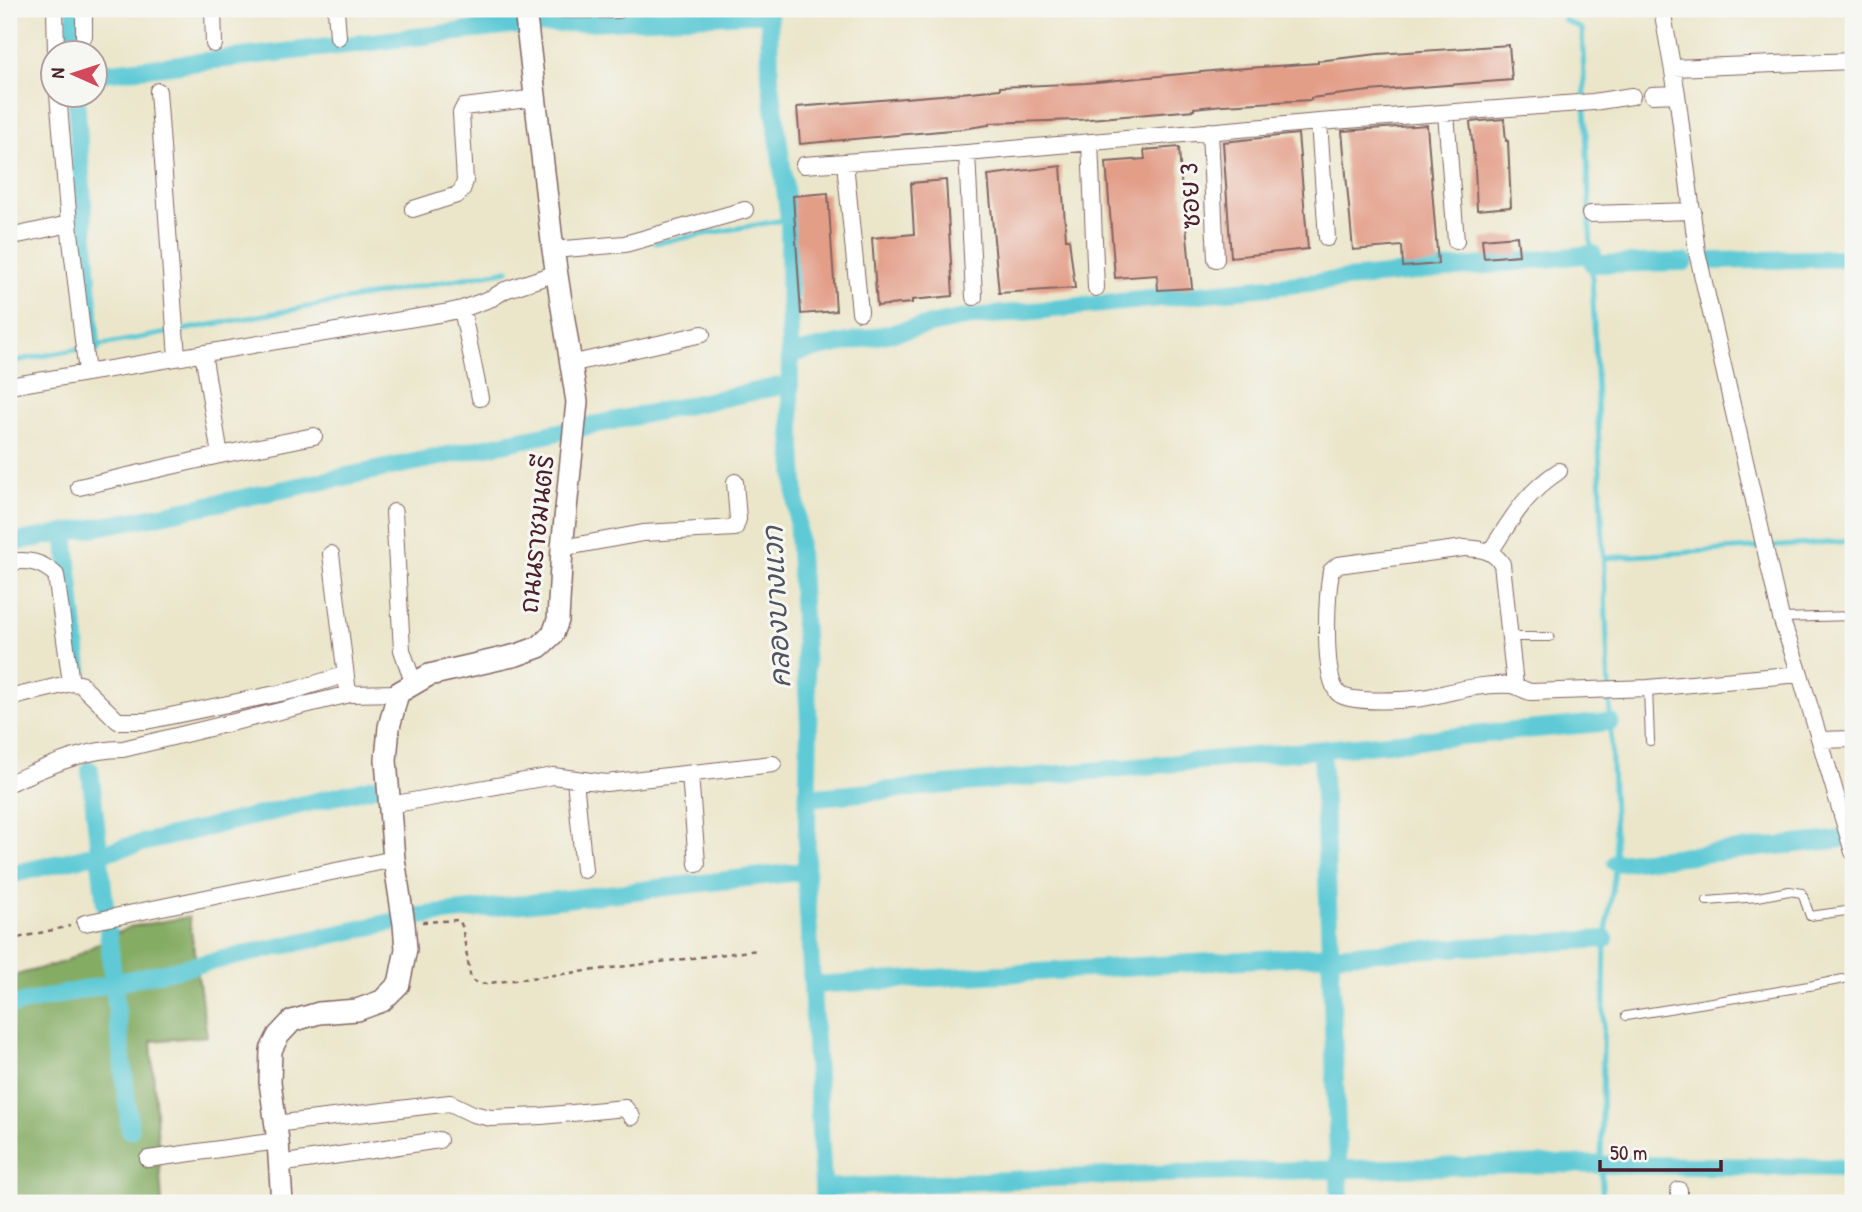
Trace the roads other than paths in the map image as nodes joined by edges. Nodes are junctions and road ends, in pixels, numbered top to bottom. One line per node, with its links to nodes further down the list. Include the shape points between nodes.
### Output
1 (55, 9): 10 (street)
2 (84, 9): 8 (street)
3 (213, 9): 11 (street)
4 (336, 9): 9 (street)
5 (1662, 9): 13 (street)
6 (618, 10): 7 (street)
7 (525, 11): 18 (street, ถนนราชมนตรี)
8 (84, 36)
9 (338, 37)
10 (56, 38)
11 (214, 44)
12 (1853, 61): 13 (street)
13 (1673, 68): 15 (street)
14 (158, 90): 43 (street)
15 (1677, 94): 16 (street); 29 (street)
16 (1652, 95)
17 (1632, 96): 20 (street)
18 (537, 98): 27 (street, via 464,107 462,190); 35 (street, ถนนราชมนตรี)
19 (59, 108): 31 (street)
20 (1446, 113): 21 (street); 34 (street)
21 (1319, 122): 22 (street); 33 (street)
22 (1210, 131): 23 (street); 36 (street, ซอย 3)
23 (1090, 142): 24 (street); 38 (street)
24 (967, 153): 25 (street); 39 (street)
25 (845, 163): 26 (street); 41 (street)
26 (804, 165)
27 (413, 209)
28 (745, 210): 35 (street, via 625,244)
29 (1693, 211): 30 (street); 60 (street, via 1700,270)
30 (1590, 214)
31 (69, 224): 32 (street); 46 (street)
32 (9, 237)
33 (1327, 238)
34 (1456, 241)
35 (553, 250): 37 (street, ถนนราชมนตรี)
36 (1216, 259)
37 (557, 273): 40 (street); 45 (street, ถนนราชมนตรี)
38 (1096, 288)
39 (974, 297)
40 (462, 309): 44 (street); 48 (street)
41 (860, 312)
42 (702, 334): 45 (street)
43 (177, 352): 44 (street); 46 (street)
44 (203, 353): 50 (street)
45 (570, 364): 55 (street, ถนนราชมนตรี, via 577,402)
46 (87, 369): 47 (street)
47 (9, 386)
48 (480, 398)
49 (314, 436): 50 (street)
50 (220, 455): 53 (street)
51 (1559, 471): 56 (street, via 1519,506)
52 (735, 482): 55 (street, via 735,527 643,534)
53 (79, 487)
54 (394, 512): 67 (street)
55 (562, 548): 67 (street, ถนนราชมนตรี, via 558,620 553,634 539,647 429,674)
56 (1490, 552): 62 (street, via 1502,564); 66 (street, via 1464,548 1338,565 1331,571 1328,591 1329,672 1338,694 1360,700 1410,699 1468,687)
57 (331, 554): 64 (street)
58 (9, 562): 65 (street, via 44,564 56,575)
59 (1853, 616): 60 (lane)
60 (1781, 618): 63 (street)
61 (1550, 636): 62 (lane)
62 (1510, 637): 66 (street)
63 (1800, 674): 68 (street); 73 (street)
64 (344, 675): 69 (street); 71 (street, via 295,690)
65 (71, 683): 70 (street); 71 (street, via 86,687 118,721)
66 (1515, 685): 68 (street, via 1531,692)
67 (406, 688): 69 (street); 80 (street, via 389,727)
68 (1648, 688): 74 (lane)
69 (350, 694): 75 (street)
70 (9, 698)
71 (146, 721): 75 (street)
72 (1853, 739): 73 (street)
73 (1820, 740): 81 (street)
74 (1650, 741)
75 (149, 743): 79 (street, via 71,758)
76 (773, 764): 77 (street)
77 (690, 774): 78 (street, via 606,783); 83 (street)
78 (575, 780): 80 (street, via 553,776); 84 (street)
79 (9, 783)
80 (390, 805): 82 (street)
81 (1853, 852)
82 (394, 859): 87 (street); 91 (street, via 406,949 399,984 382,1001 292,1021 278,1036 271,1050 270,1082)
83 (697, 864)
84 (584, 870)
85 (1707, 901): 86 (lane, via 1795,891 1802,893 1810,916)
86 (1853, 910)
87 (85, 923)
88 (1853, 977): 89 (lane)
89 (1626, 1016)
90 (632, 1117): 91 (street, via 625,1108 491,1118 450,1102)
91 (276, 1133): 93 (street); 94 (street)
92 (439, 1140): 94 (street)
93 (148, 1159)
94 (279, 1164): 95 (street)
95 (282, 1203)

